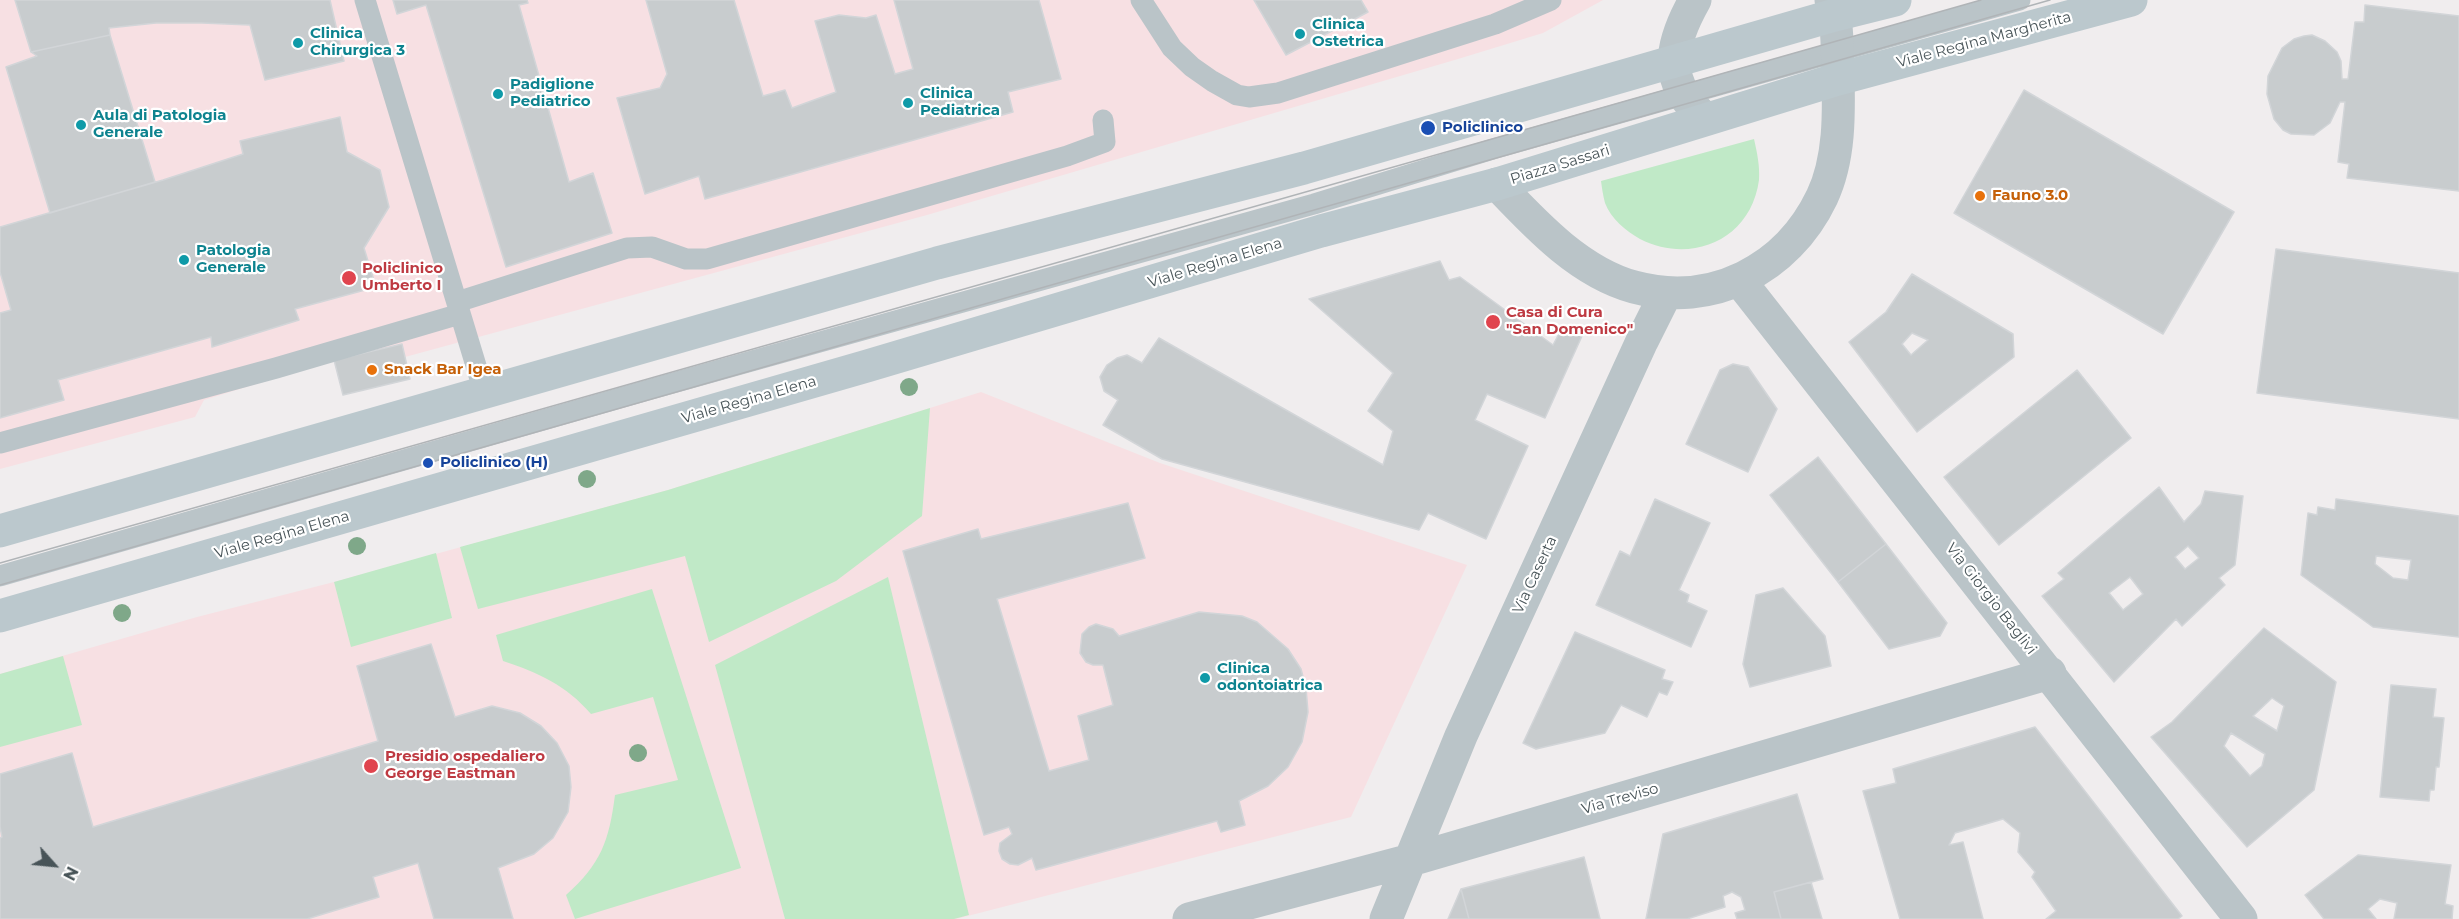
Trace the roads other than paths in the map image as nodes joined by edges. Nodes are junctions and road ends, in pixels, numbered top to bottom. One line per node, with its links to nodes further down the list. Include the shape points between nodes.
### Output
1 (365, 0): 17 (lane)
2 (1141, 0): 3 (lane, via 1172,48 1192,67 1227,90 1249,98 1278,93 1496,24)
3 (1551, 0)
4 (1695, 0): 9 (street, via 1680,30)
5 (1895, 0): 8 (main road)
6 (2020, 0): 10 (lane, Viale Regina Margherita)
7 (2131, 0): 10 (main road, Viale Regina Margherita)
8 (1833, 8): 9 (main road); 10 (street, Piazza Sassari)
9 (1675, 61): 11 (street); 18 (main road, via 1304,168 937,262)
10 (1838, 66): 11 (lane); 12 (main road, Piazza Sassari); 15 (street, Piazza Sassari, via 1836,141 1822,196 1792,240 1766,265)
11 (1683, 97): 12 (street); 21 (lane, Viale Regina Elena)
12 (1706, 119): 14 (main road, Piazza Sassari)
13 (1103, 120): 17 (lane, via 1105,142 1067,156 707,259 686,259 652,247 627,248)
14 (1497, 184): 16 (street, Piazza Sassari, via 1535,225 1572,254 1632,286); 22 (main road, Viale Regina Elena, via 1321,231)
15 (1740, 280): 16 (street, Piazza Sassari, via 1704,292); 23 (street, Via Giorgio Baglivi)
16 (1666, 293): 24 (street, Via Caserta, via 1461,736)
17 (459, 308): 18 (lane); 19 (lane, via 276,368)
18 (484, 392): 20 (main road)
19 (0, 443)
20 (0, 531)
21 (0, 576)
22 (0, 616)
23 (2050, 673): 24 (street, Via Treviso); 27 (street, Via Giorgio Baglivi)
24 (1411, 860): 25 (street, Via Treviso); 26 (street, Via Caserta)
25 (1189, 919)
26 (1386, 919)
27 (2241, 919)

